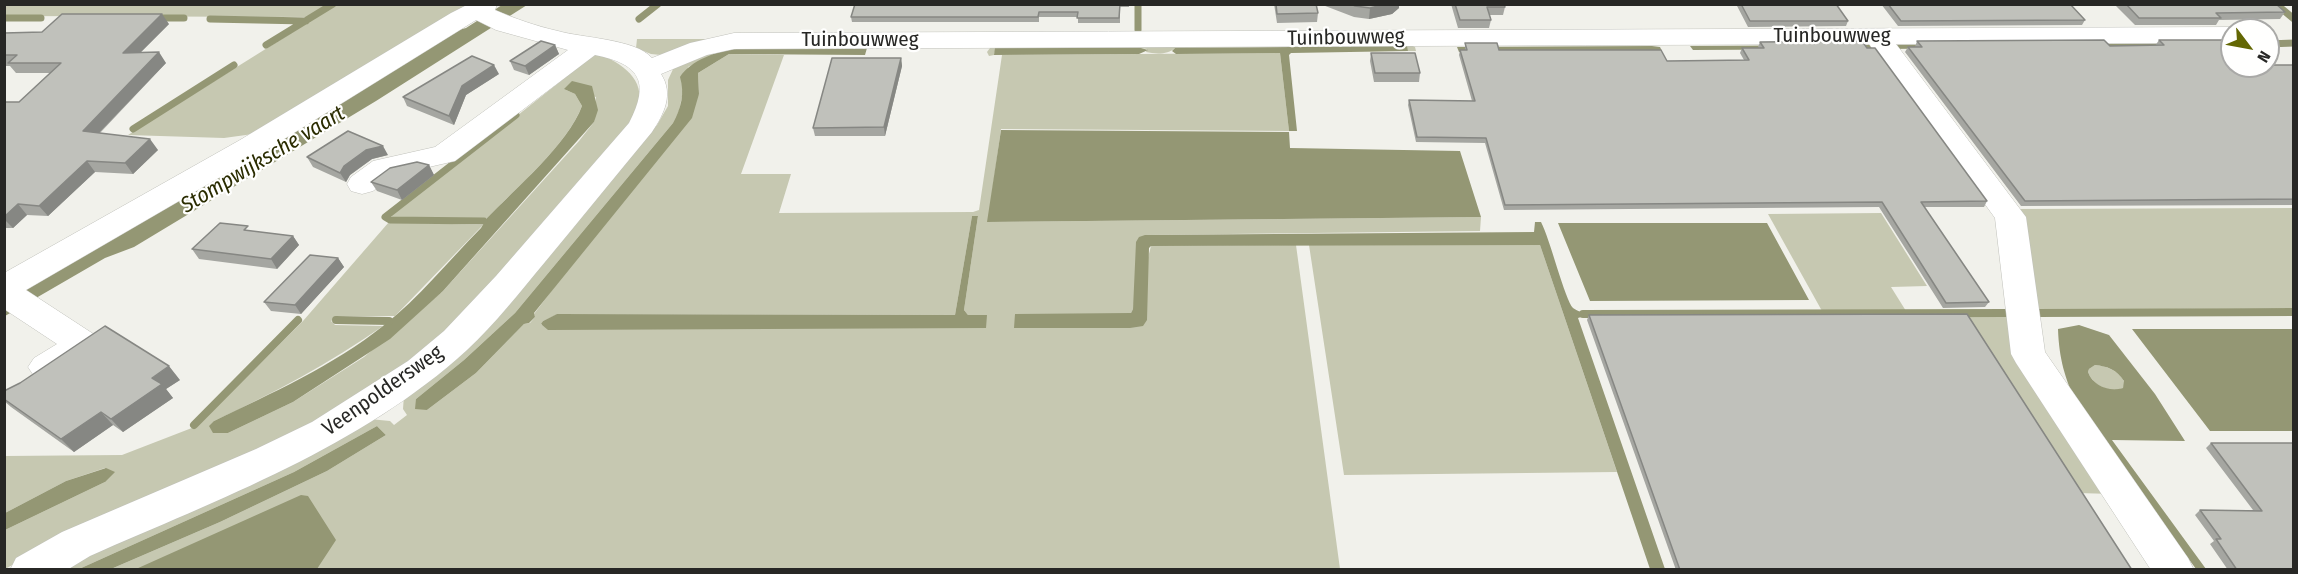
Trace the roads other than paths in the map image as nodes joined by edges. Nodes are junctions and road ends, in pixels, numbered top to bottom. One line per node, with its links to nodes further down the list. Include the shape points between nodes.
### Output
1 (489, 13): 4 (street, via 555,39); 7 (street, via 460,18)
2 (2220, 35): 3 (street, Tuinbouwweg)
3 (1882, 44): 5 (street, Tuinbouwweg, via 734,41 699,49); 10 (street, via 2010,217 2028,354)
4 (591, 45): 5 (street, via 625,53); 6 (street, via 445,154 384,168)
5 (647, 70): 9 (street, Veenpoldersweg, via 654,84 653,104 642,126 508,284 456,340 420,370 325,432 76,544)
6 (362, 184)
7 (12, 296): 8 (street, via 82,344)
8 (19, 384)
9 (30, 570)
10 (2174, 570)

